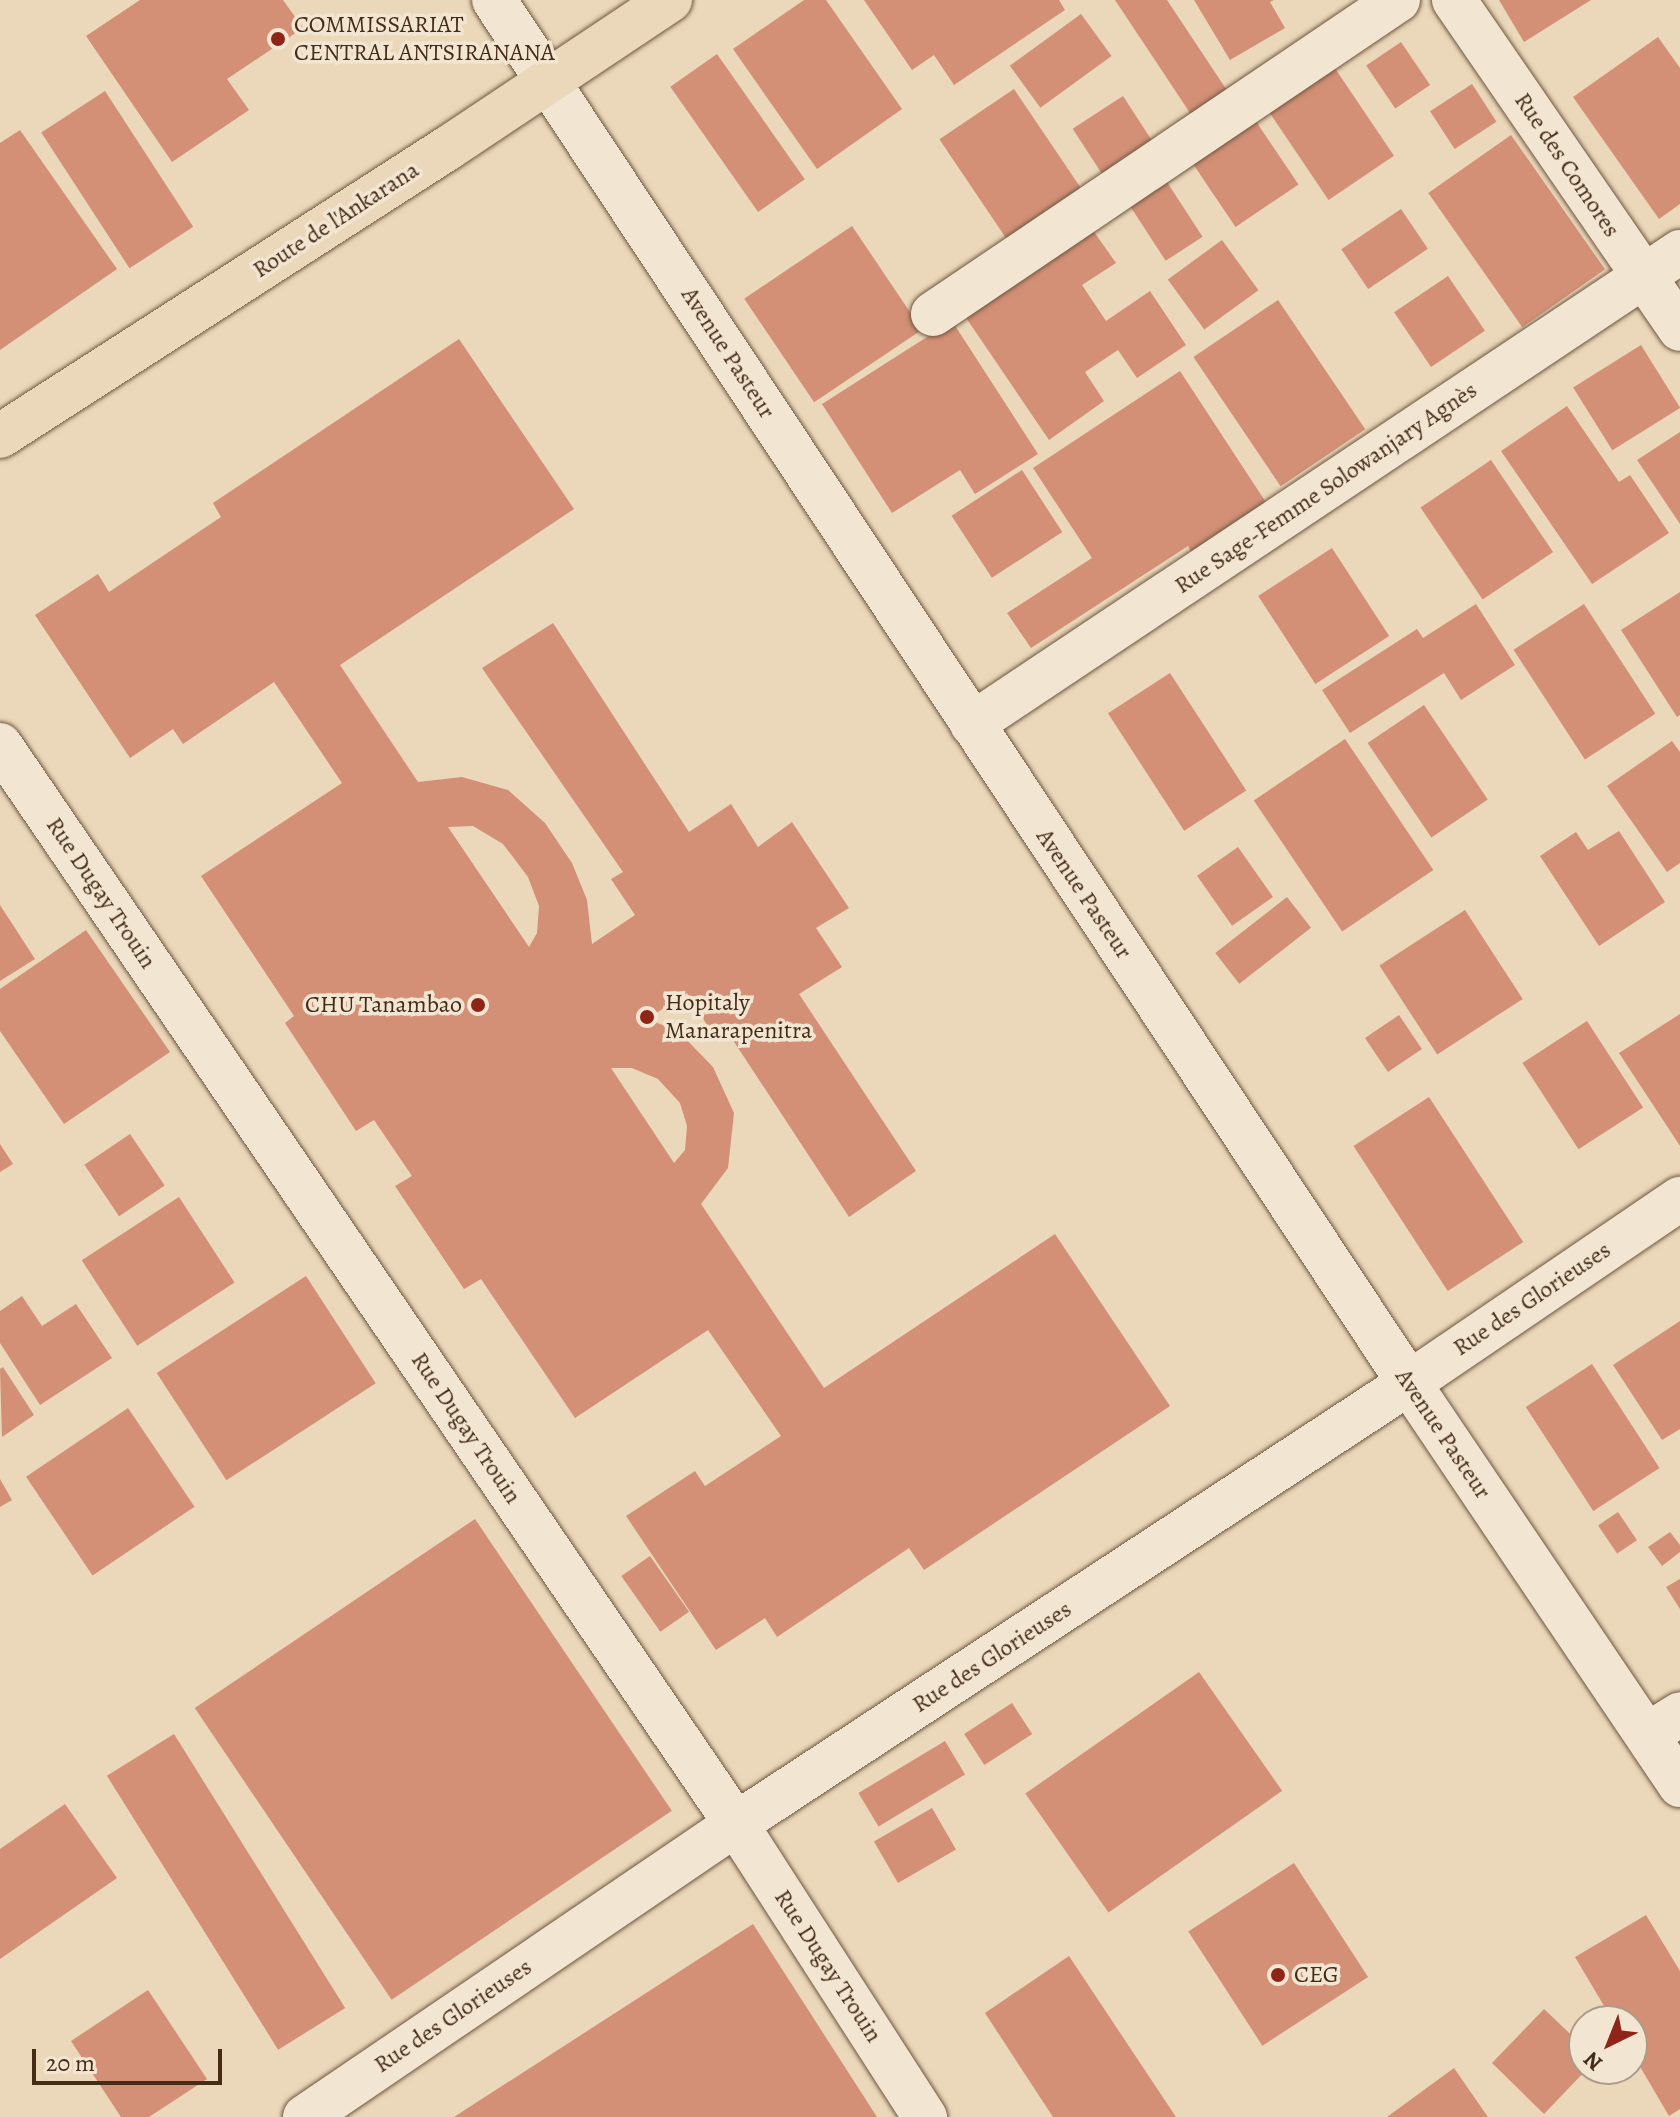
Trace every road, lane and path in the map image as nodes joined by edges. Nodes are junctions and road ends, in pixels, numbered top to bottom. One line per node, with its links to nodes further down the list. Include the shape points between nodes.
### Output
1 (494, 0): 5 (street, Avenue Pasteur)
2 (670, 0): 5 (main road, Route de l'Ankarana)
3 (1398, 0): 8 (street)
4 (1454, 0): 7 (street, Rue des Comores)
5 (549, 82): 10 (main road, Route de l'Ankarana); 11 (street, Avenue Pasteur)
6 (1680, 252): 7 (street, Rue Sage-Femme Solowanjary Agnès)
7 (1643, 277): 9 (street, Rue des Comores); 11 (street, Rue Sage-Femme Solowanjary Agnès)
8 (933, 314)
9 (1680, 329)
10 (0, 436)
11 (972, 724): 14 (street, Avenue Pasteur)
12 (0, 745): 17 (street, Rue Dugay Trouin)
13 (1680, 1199): 14 (street, Rue des Glorieuses)
14 (1409, 1383): 15 (street, Avenue Pasteur); 17 (street, Rue des Glorieuses)
15 (1663, 1724): 16 (street, Avenue Pasteur)
16 (1680, 1785)
17 (736, 1824): 18 (street, Rue des Glorieuses); 19 (street, Rue Dugay Trouin)
18 (305, 2117)
19 (925, 2117)

